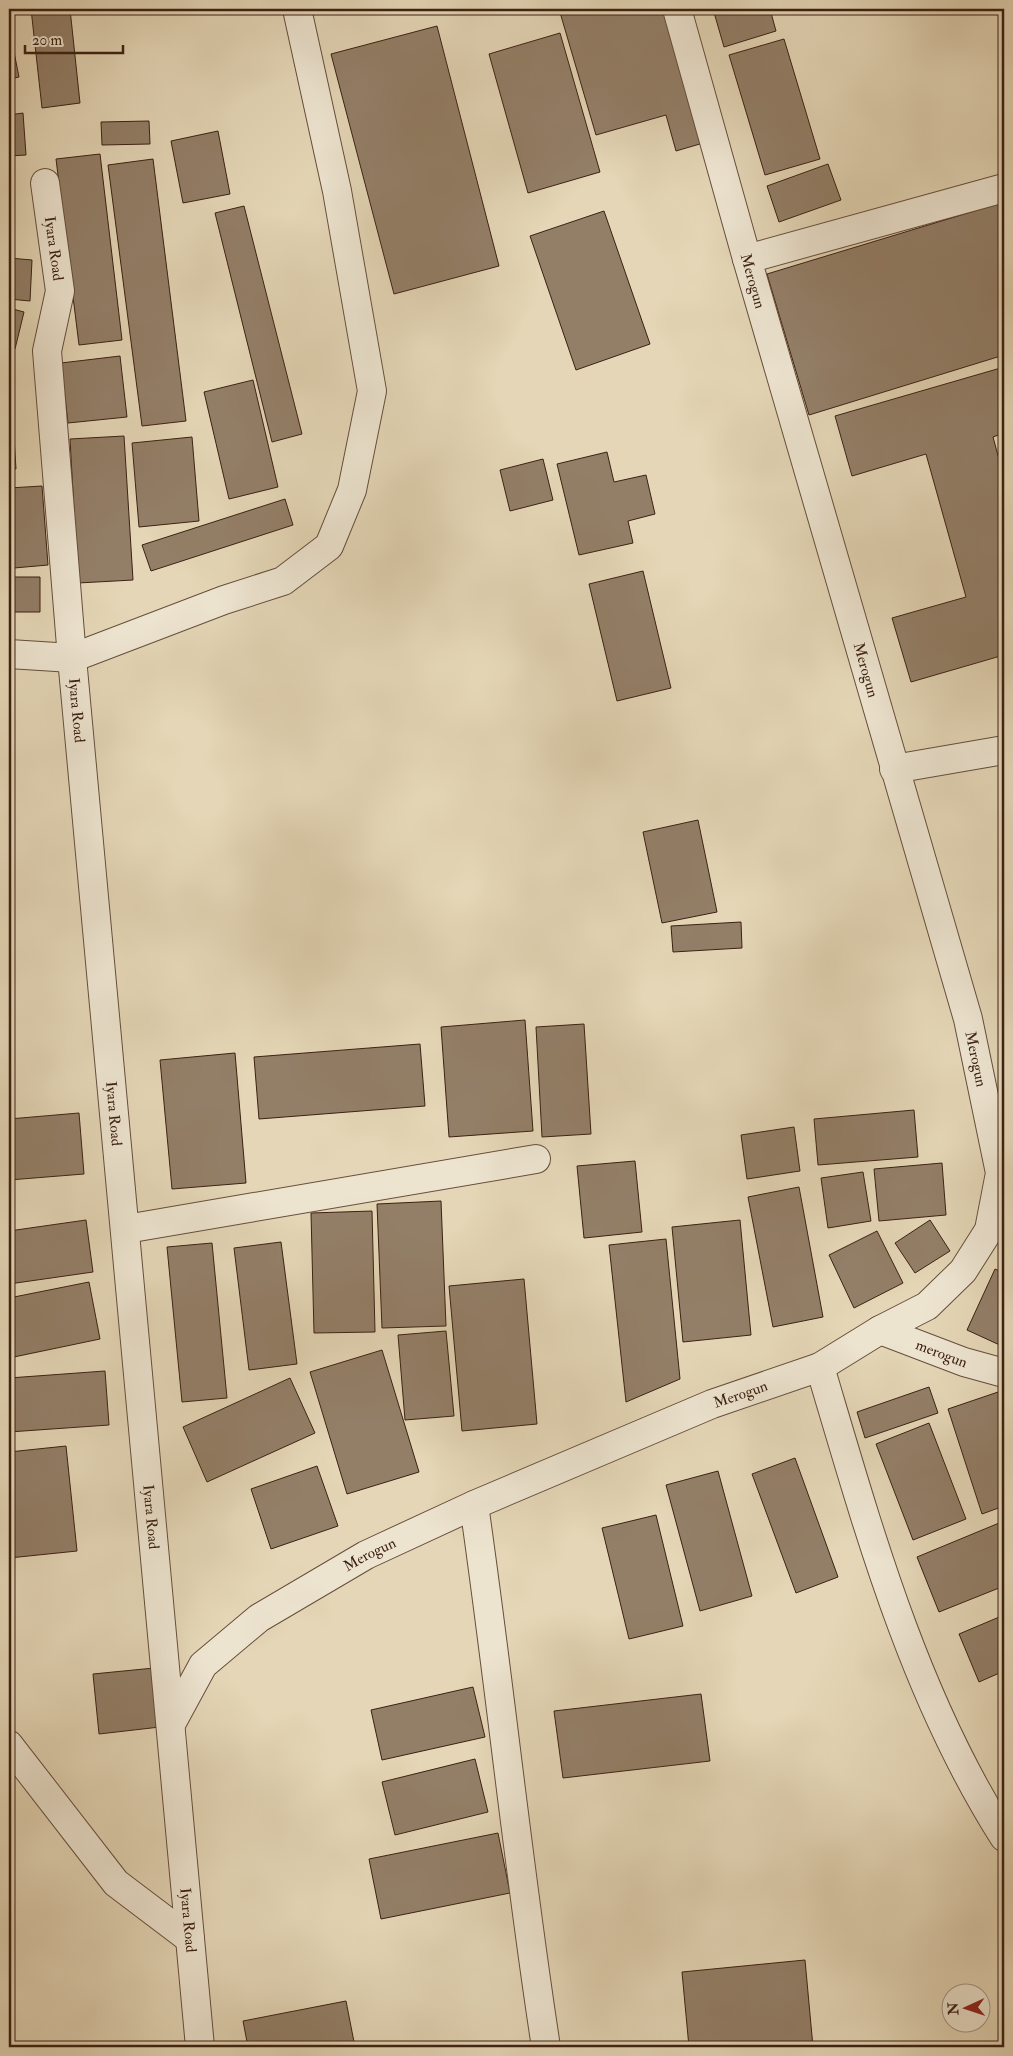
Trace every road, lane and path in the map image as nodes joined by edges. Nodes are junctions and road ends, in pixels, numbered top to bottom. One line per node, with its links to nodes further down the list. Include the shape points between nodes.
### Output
1 (297, 9): 7 (street, via 337,192 372,392 352,490 329,546 283,581)
2 (677, 9): 5 (street, Merogun)
3 (45, 183): 7 (street, Iyara Road, via 60,291 47,351)
4 (1004, 188): 5 (street)
5 (747, 259): 9 (street, Merogun)
6 (9, 654): 7 (street)
7 (72, 658): 11 (street, Iyara Road)
8 (1004, 750): 9 (street)
9 (894, 770): 12 (street, Merogun, via 968,1019 1000,1172 988,1230 964,1271 927,1306)
10 (536, 1159): 11 (street)
11 (126, 1229): 16 (street, Iyara Road)
12 (880, 1330): 13 (street, Merogun); 14 (street, merogun, via 964,1362)
13 (820, 1367): 15 (street, Merogun, via 712,1404); 18 (street, via 867,1523 935,1709)
14 (1004, 1373)
15 (474, 1505): 16 (street, Merogun, via 366,1554 260,1618 203,1665); 21 (street)
16 (171, 1724): 19 (street, Iyara Road)
17 (9, 1745): 19 (street, via 116,1883)
18 (1004, 1837)
19 (190, 1939): 20 (street, Iyara Road)
20 (200, 2047)
21 (546, 2047)

